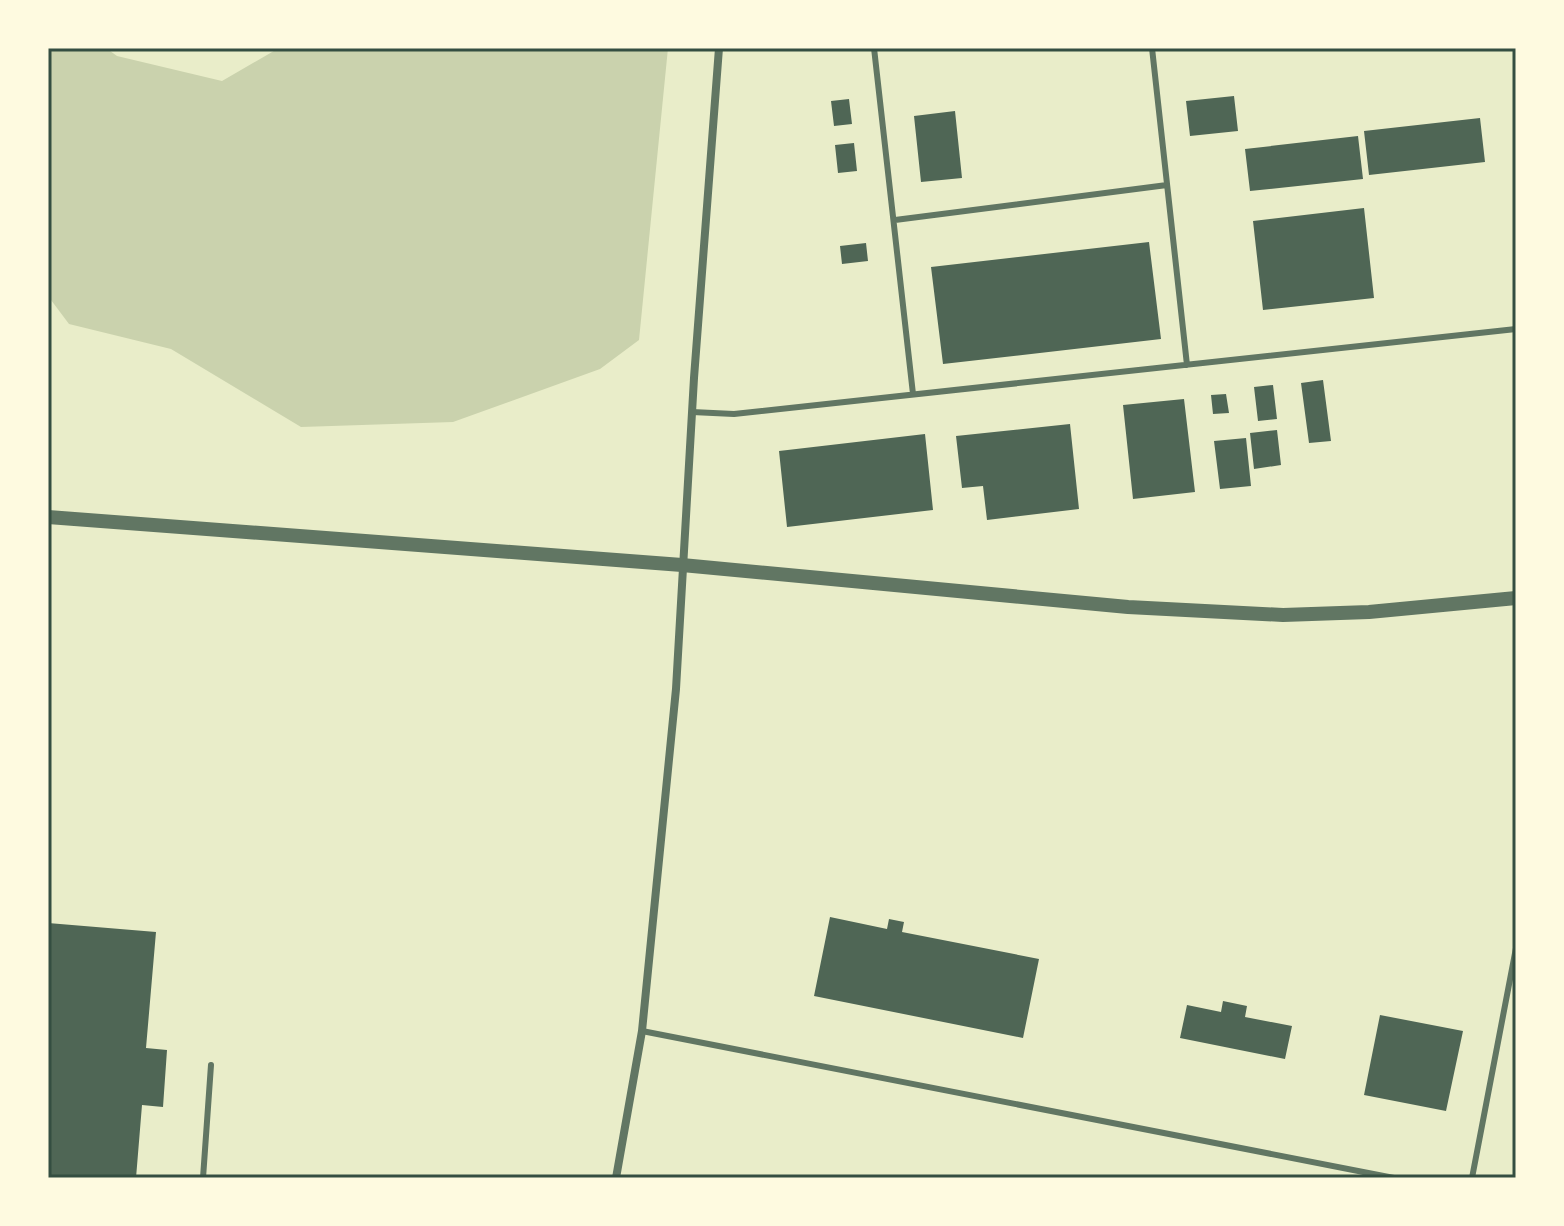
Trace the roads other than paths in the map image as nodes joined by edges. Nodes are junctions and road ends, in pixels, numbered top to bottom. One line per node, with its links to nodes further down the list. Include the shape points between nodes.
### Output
1 (719, 48): 9 (street)
2 (874, 48): 5 (lane)
3 (1152, 48): 4 (lane)
4 (1167, 185): 5 (lane); 7 (lane)
5 (895, 220): 8 (lane)
6 (1516, 329): 7 (lane)
7 (1187, 365): 8 (lane)
8 (913, 394): 9 (lane, via 734,414)
9 (692, 412): 11 (street)
10 (48, 517): 11 (street)
11 (682, 565): 12 (street, via 1128,607 1283,615); 14 (street, via 676,689)
12 (1516, 598)
13 (1516, 948): 19 (lane)
14 (642, 1031): 17 (street); 18 (lane)
15 (211, 1065): 16 (lane)
16 (203, 1178)
17 (616, 1178)
18 (1394, 1178)
19 (1472, 1178)

